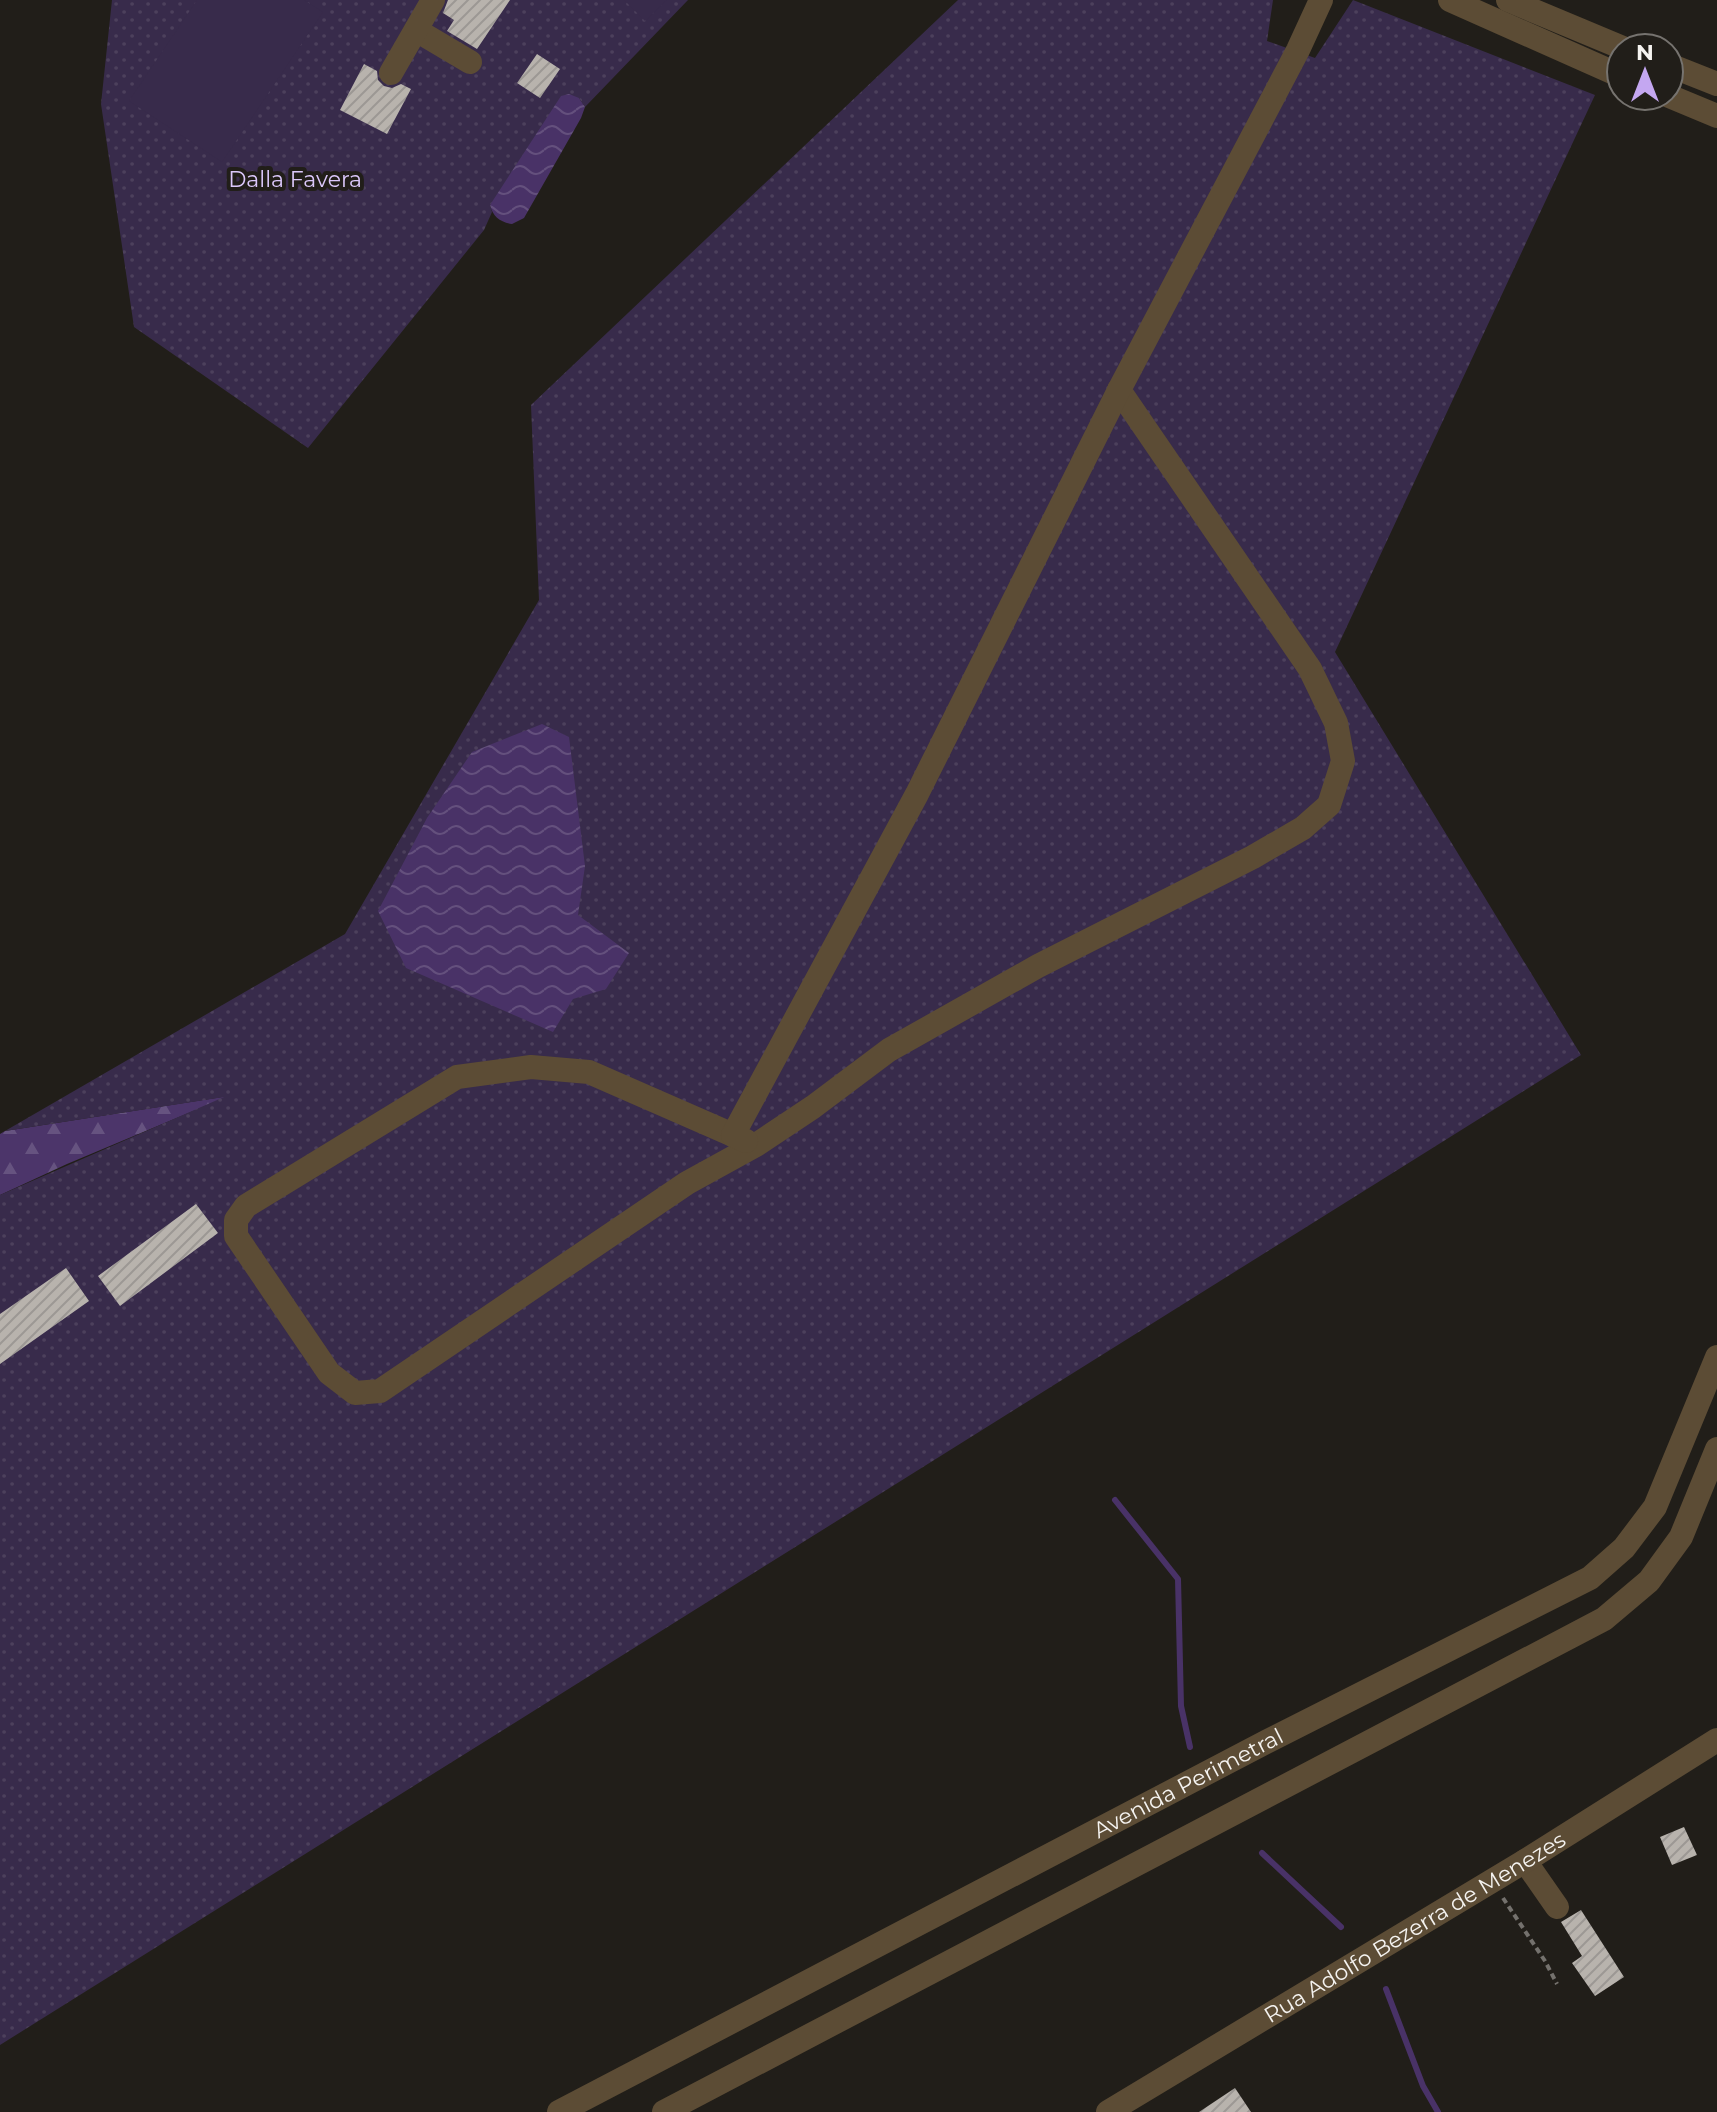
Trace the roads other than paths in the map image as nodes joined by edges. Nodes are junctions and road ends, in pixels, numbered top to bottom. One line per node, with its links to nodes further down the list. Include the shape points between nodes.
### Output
1 (433, 0): 5 (street)
2 (1321, 0): 14 (street)
3 (1450, 0): 8 (street)
4 (1516, 2): 6 (street)
5 (416, 30): 7 (street); 10 (street)
6 (1605, 40)
7 (470, 62)
8 (1605, 69)
9 (1685, 71): 11 (street)
10 (391, 73)
11 (1717, 84)
12 (1685, 103): 13 (street)
13 (1717, 116)
14 (1119, 390): 15 (street, via 917,794); 16 (street, via 1310,669 1336,723 1343,761 1329,805 1303,828 1253,857 1038,966 889,1050)
15 (733, 1135): 16 (street); 16 (street, via 589,1072 531,1067 457,1077 246,1206 236,1220 236,1236 329,1373 355,1393 380,1391 687,1183)
16 (756, 1145)
17 (1717, 1357): 22 (street, Avenida Perimetral, via 1655,1507 1624,1548 1590,1578)
18 (1717, 1449): 23 (street, via 1681,1537 1649,1581 1604,1619)
19 (1717, 1740): 20 (street, Rua Adolfo Bezerra de Menezes)
20 (1525, 1861): 21 (street); 24 (street, Rua Adolfo Bezerra de Menezes)
21 (1557, 1907)
22 (559, 2112)
23 (664, 2112)
24 (1108, 2112)

